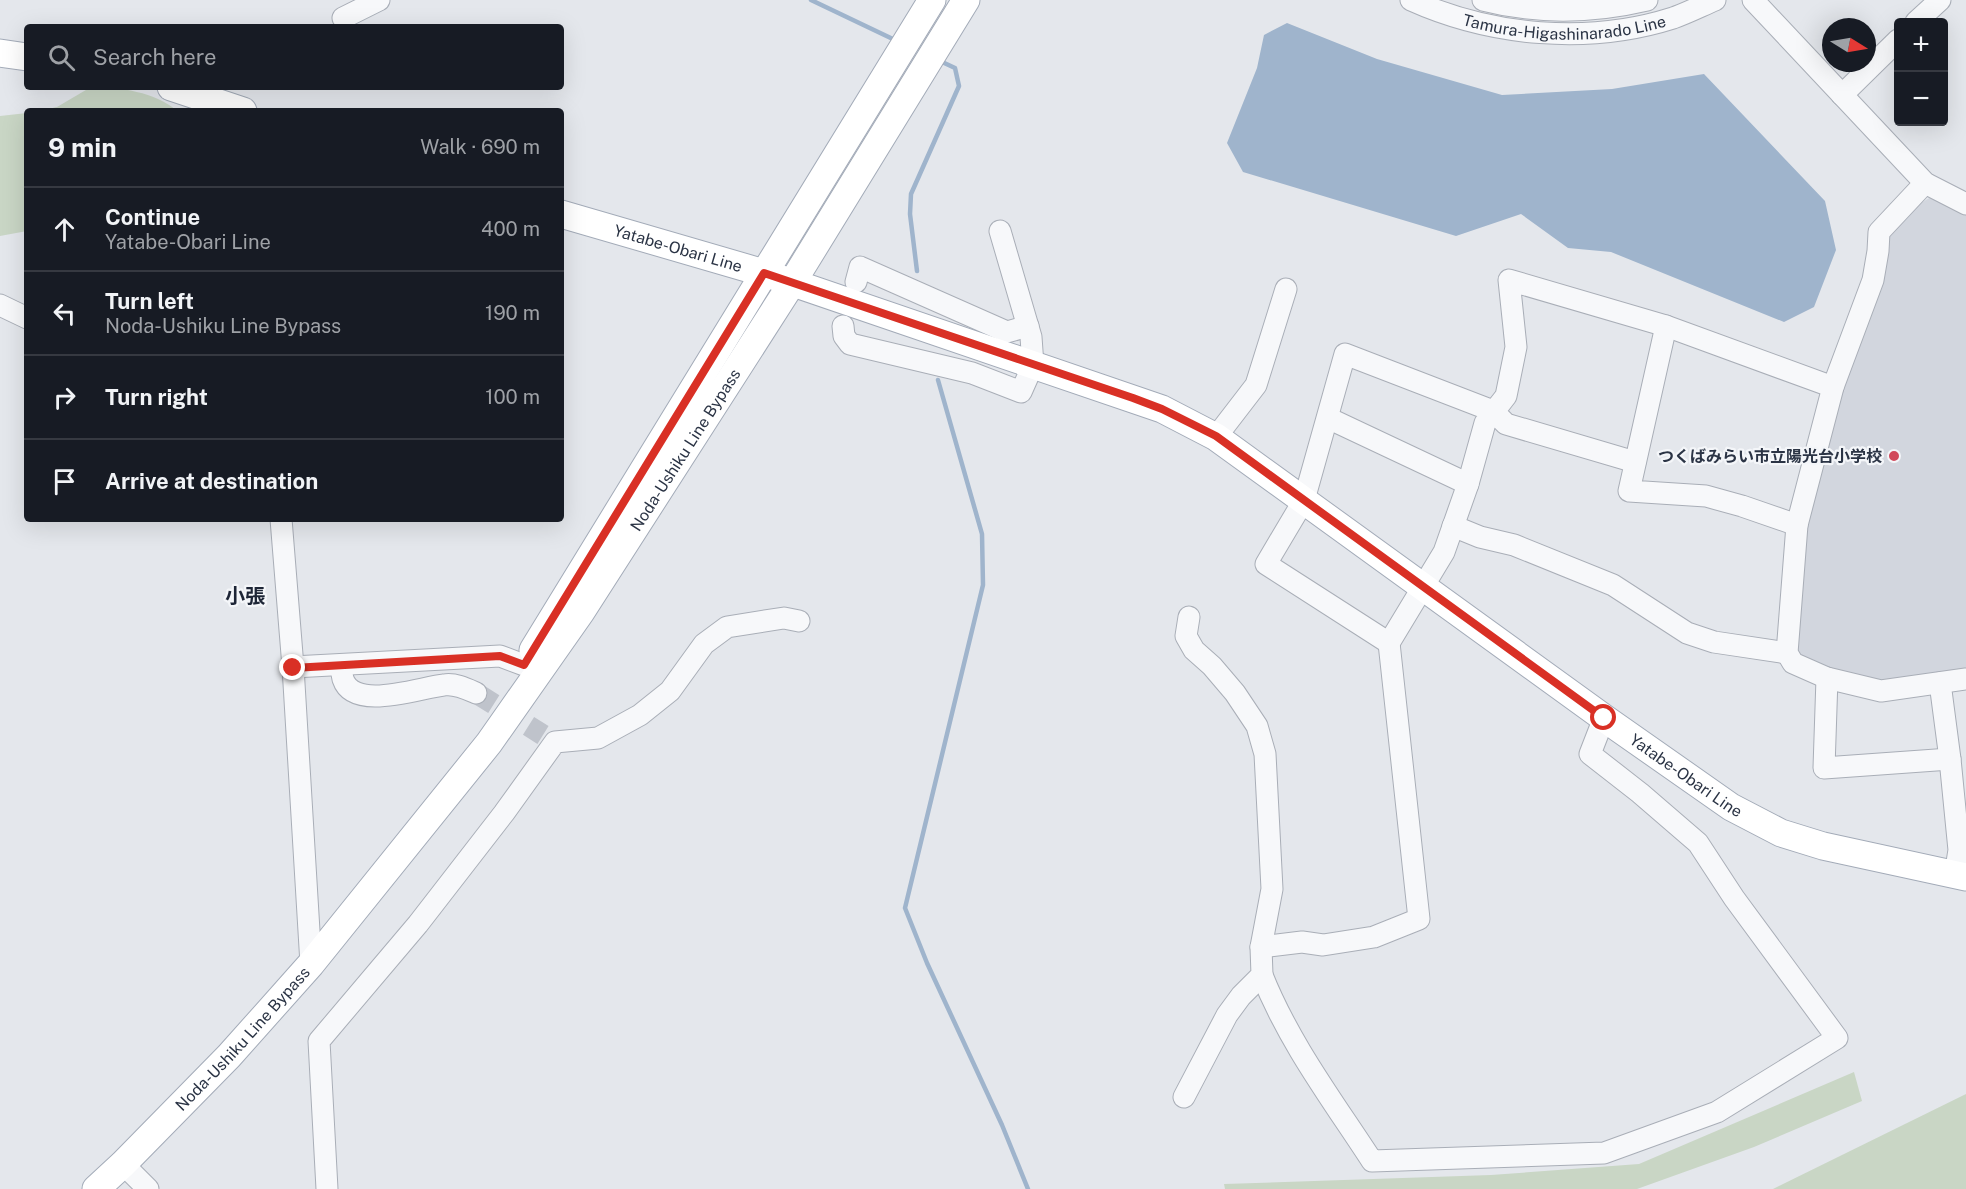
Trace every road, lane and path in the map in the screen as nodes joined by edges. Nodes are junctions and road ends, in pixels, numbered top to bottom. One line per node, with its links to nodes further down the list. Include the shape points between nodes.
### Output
1 (379, 0): 10 (street)
2 (966, 0): 24 (main road, Noda-Ushiku Line Bypass)
3 (1411, 0): 6 (street, Tamura-Higashinarado Line, via 1472,22 1528,32 1573,34 1623,29 1672,18)
4 (1483, 0): 5 (street, Tamura-Higashinarado Line, via 1535,9 1576,10)
5 (1647, 0)
6 (1715, 0)
7 (1753, 0): 16 (street)
8 (1940, 0): 11 (street)
9 (928, 7): 22 (main road, Noda-Ushiku Line Bypass)
10 (344, 18)
11 (1921, 18)
12 (1894, 45): 16 (street)
13 (0, 53): 14 (main road)
14 (24, 57)
15 (180, 90): 17 (main road)
16 (1842, 95): 18 (street)
17 (234, 108)
18 (1925, 183): 19 (street); 32 (street, via 1879,232 1873,280)
19 (1966, 204)
20 (564, 215): 22 (main road, Yatabe-Obari Line)
21 (1000, 231): 29 (street)
22 (764, 273): 24 (main road, Yatabe-Obari Line); 48 (main road, Noda-Ushiku Line Bypass)
23 (856, 282): 29 (street, via 860,267 1007,332)
24 (792, 283): 31 (main road, Yatabe-Obari Line); 57 (main road, Noda-Ushiku Line Bypass, via 574,622 489,743)
25 (1286, 289): 35 (street, via 1256,385)
26 (0, 305): 27 (street)
27 (24, 317)
28 (843, 326): 31 (street, via 850,344 972,373 1021,392)
29 (1028, 326): 31 (street)
30 (1666, 326): 32 (street); 33 (street, via 1509,280 1516,347 1506,396); 36 (street)
31 (1033, 365): 35 (main road, Yatabe-Obari Line, via 1162,409)
32 (1833, 387): 40 (street)
33 (1493, 411): 34 (street, via 1345,354); 36 (street, via 1506,424); 37 (street, via 1485,423)
34 (1328, 418): 37 (street); 38 (street)
35 (1216, 436): 38 (main road, Yatabe-Obari Line)
36 (1635, 462): 40 (street, via 1629,491 1706,496)
37 (1468, 484): 41 (street)
38 (1304, 500): 42 (main road, Yatabe-Obari Line); 45 (street, via 1266,564)
39 (281, 522): 49 (street)
40 (1797, 525): 46 (street)
41 (1453, 526): 42 (street, via 1444,552); 46 (street, via 1514,545 1613,585 1687,633 1713,642)
42 (1423, 587): 45 (street); 54 (main road, Yatabe-Obari Line)
43 (1189, 617): 58 (street, via 1186,636 1194,650 1236,693 1257,726 1265,754 1272,889)
44 (799, 621): 65 (street, via 784,618 727,627 704,644 670,691 640,715 598,738 549,738 504,813 319,1041)
45 (1389, 643): 58 (street, via 1419,919 1374,937 1323,945 1302,942)
46 (1787, 653): 50 (street, via 1793,663)
47 (341, 665): 48 (street, via 500,656); 49 (street); 53 (street, via 343,681 353,691 368,696 384,697 447,684)
48 (524, 665): 57 (main road, Noda-Ushiku Line Bypass)
49 (293, 668): 59 (street)
50 (1827, 678): 52 (street, via 1881,691); 55 (street, via 1824,768)
51 (1966, 679): 52 (street)
52 (1940, 683): 55 (street)
53 (476, 693)
54 (1604, 718): 56 (main road, Yatabe-Obari Line, via 1731,807 1781,833 1868,857); 60 (street, via 1590,754 1698,843 1837,1038 1717,1112 1604,1153 1372,1161 1289,1034)
55 (1955, 747): 56 (street)
56 (1960, 876)
57 (378, 880): 59 (main road, Noda-Ushiku Line Bypass)
58 (1261, 947): 60 (street)
59 (311, 964): 62 (main road, Noda-Ushiku Line Bypass, via 229,1056)
60 (1262, 975): 61 (street, via 1227,1015)
61 (1184, 1097)
62 (123, 1164): 63 (main road, Noda-Ushiku Line Bypass); 64 (street)
63 (96, 1189)
64 (148, 1189)
65 (327, 1189)

